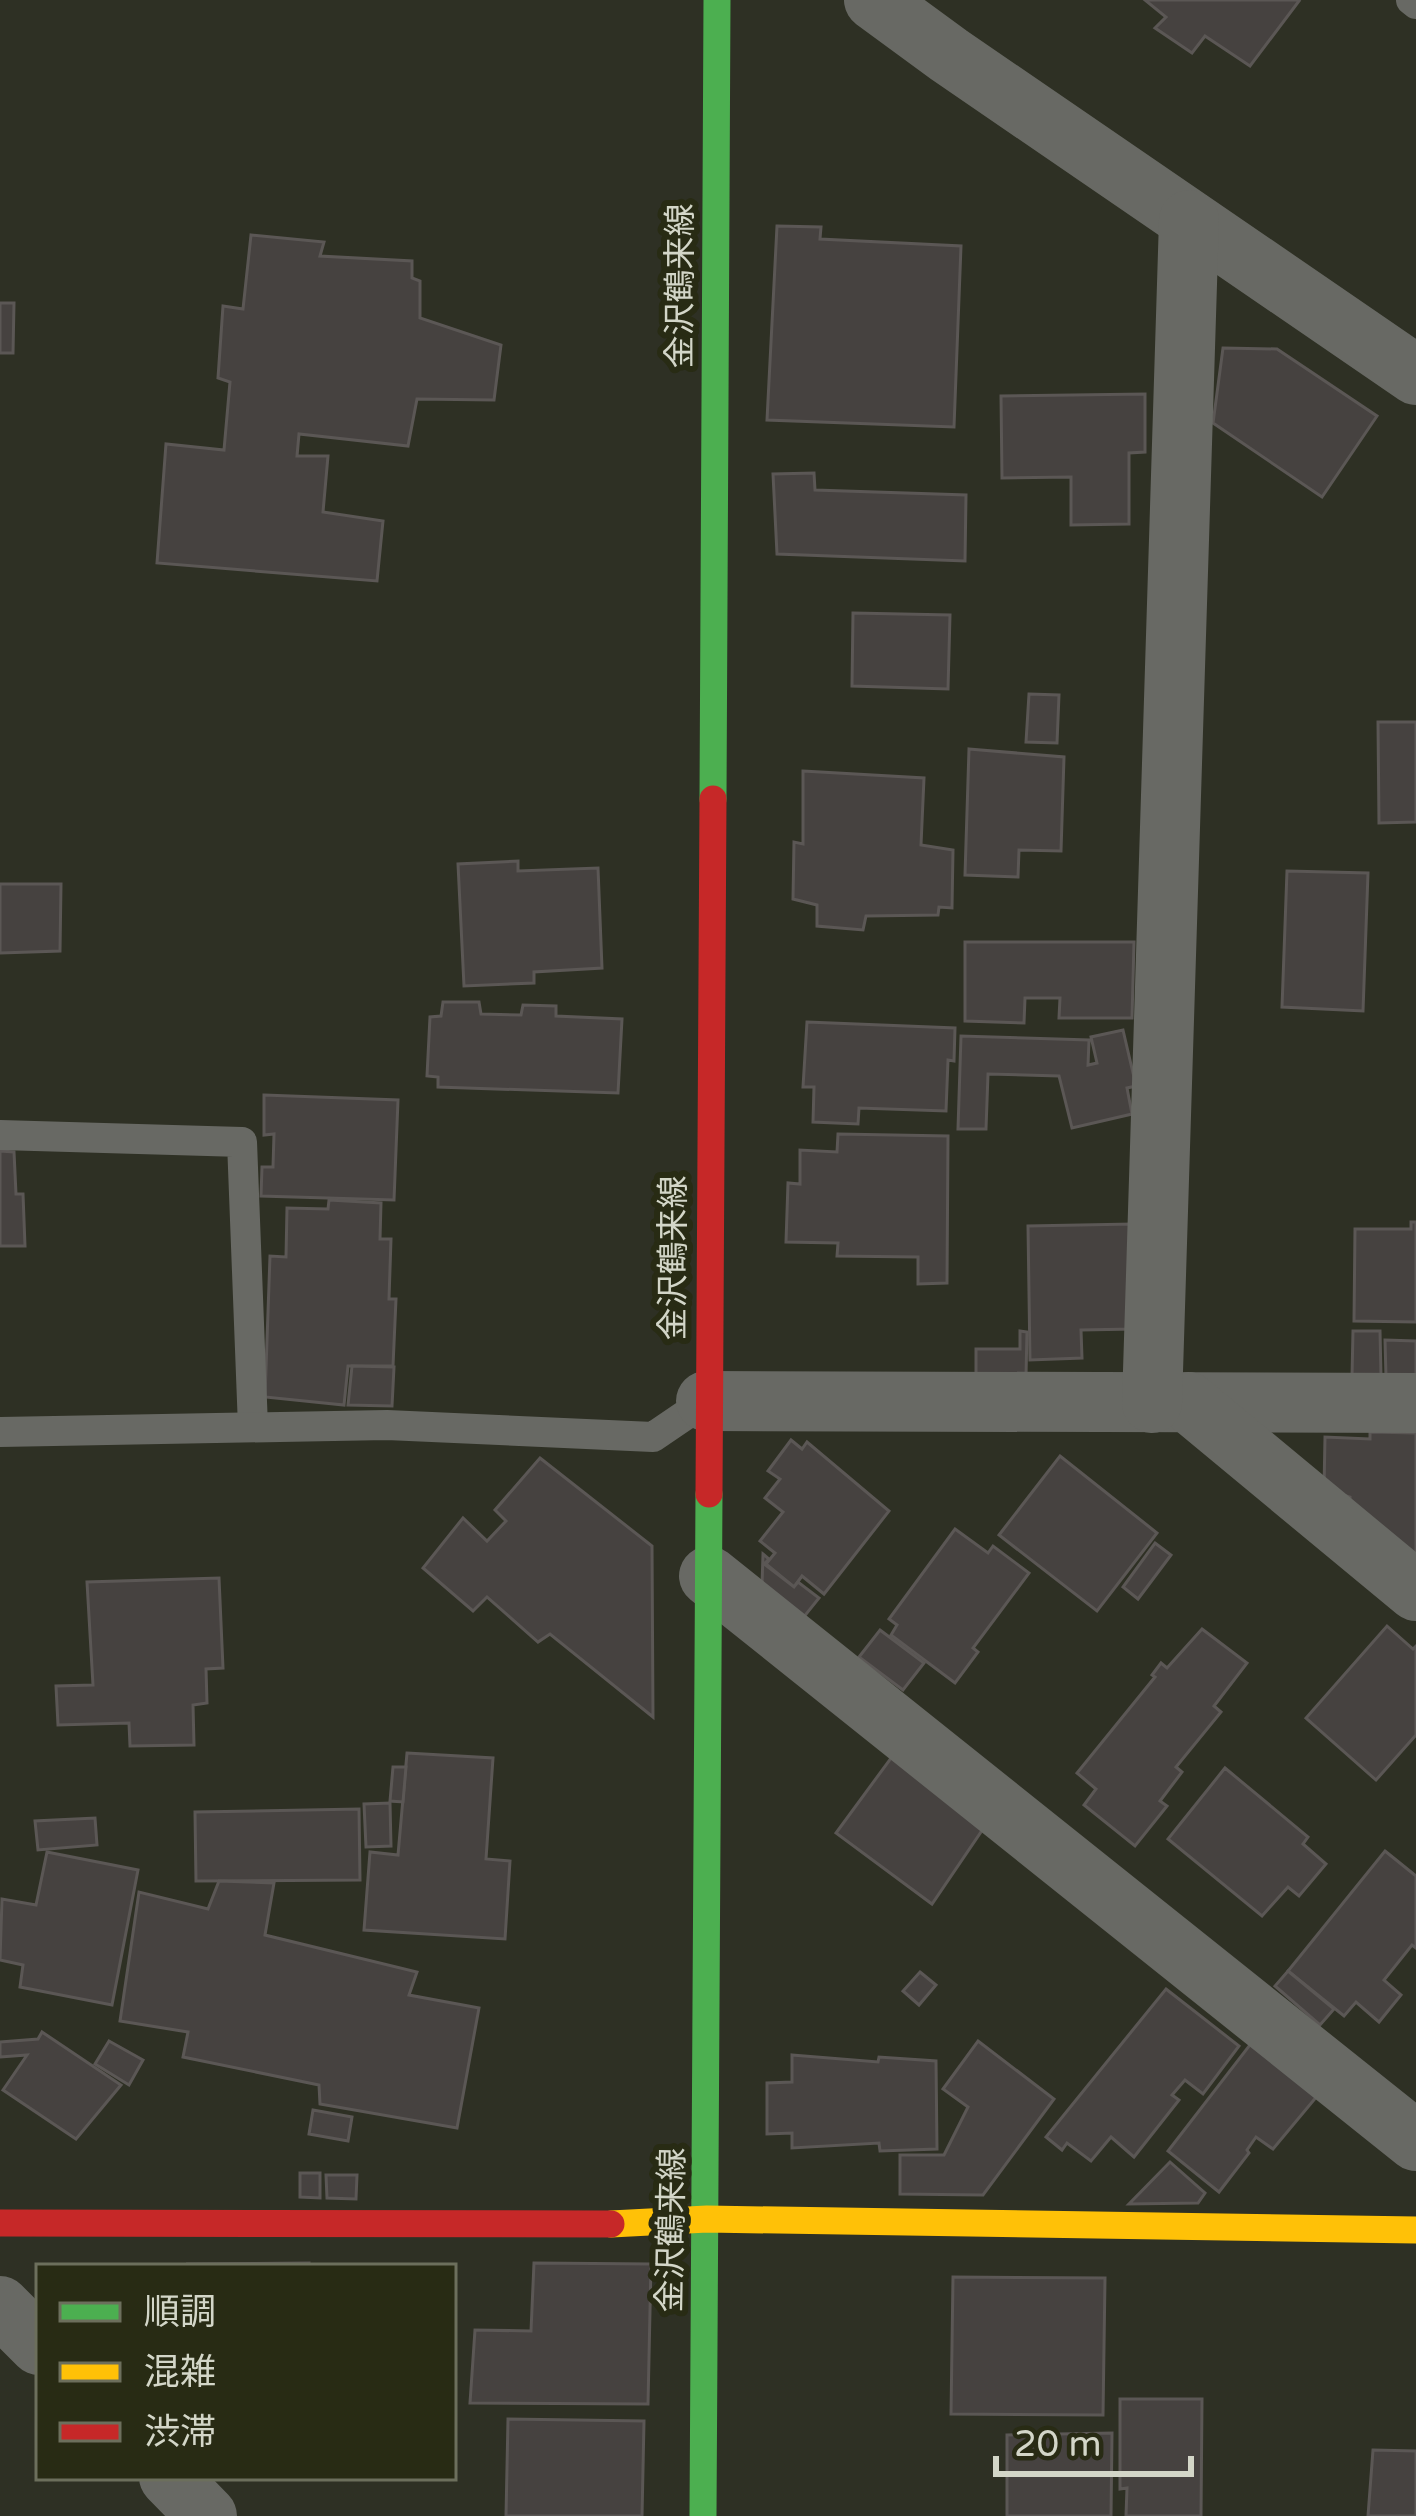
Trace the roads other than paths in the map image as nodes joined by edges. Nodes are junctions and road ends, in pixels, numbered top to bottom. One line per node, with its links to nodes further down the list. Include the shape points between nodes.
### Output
1 (717, 0): 6 (main road, 金沢鶴来線)
2 (874, 0): 3 (street)
3 (1189, 220): 4 (street); 7 (street)
4 (1416, 375)
5 (0, 1135): 9 (lane, via 242,1142)
6 (706, 1401): 7 (street); 9 (lane, via 653,1437); 11 (main road, 金沢鶴来線)
7 (1170, 1402): 8 (street); 12 (street)
8 (1416, 1403)
9 (253, 1427): 10 (lane)
10 (0, 1432)
11 (709, 1576): 13 (street); 14 (main road, 金沢鶴来線)
12 (1416, 1592)
13 (1416, 2141)
14 (707, 2218): 15 (main road); 16 (main road); 21 (main road, 金沢鶴来線)
15 (0, 2223)
16 (1416, 2230)
17 (0, 2306): 18 (street)
18 (36, 2342)
19 (172, 2480): 20 (street)
20 (207, 2516)
21 (703, 2516)

